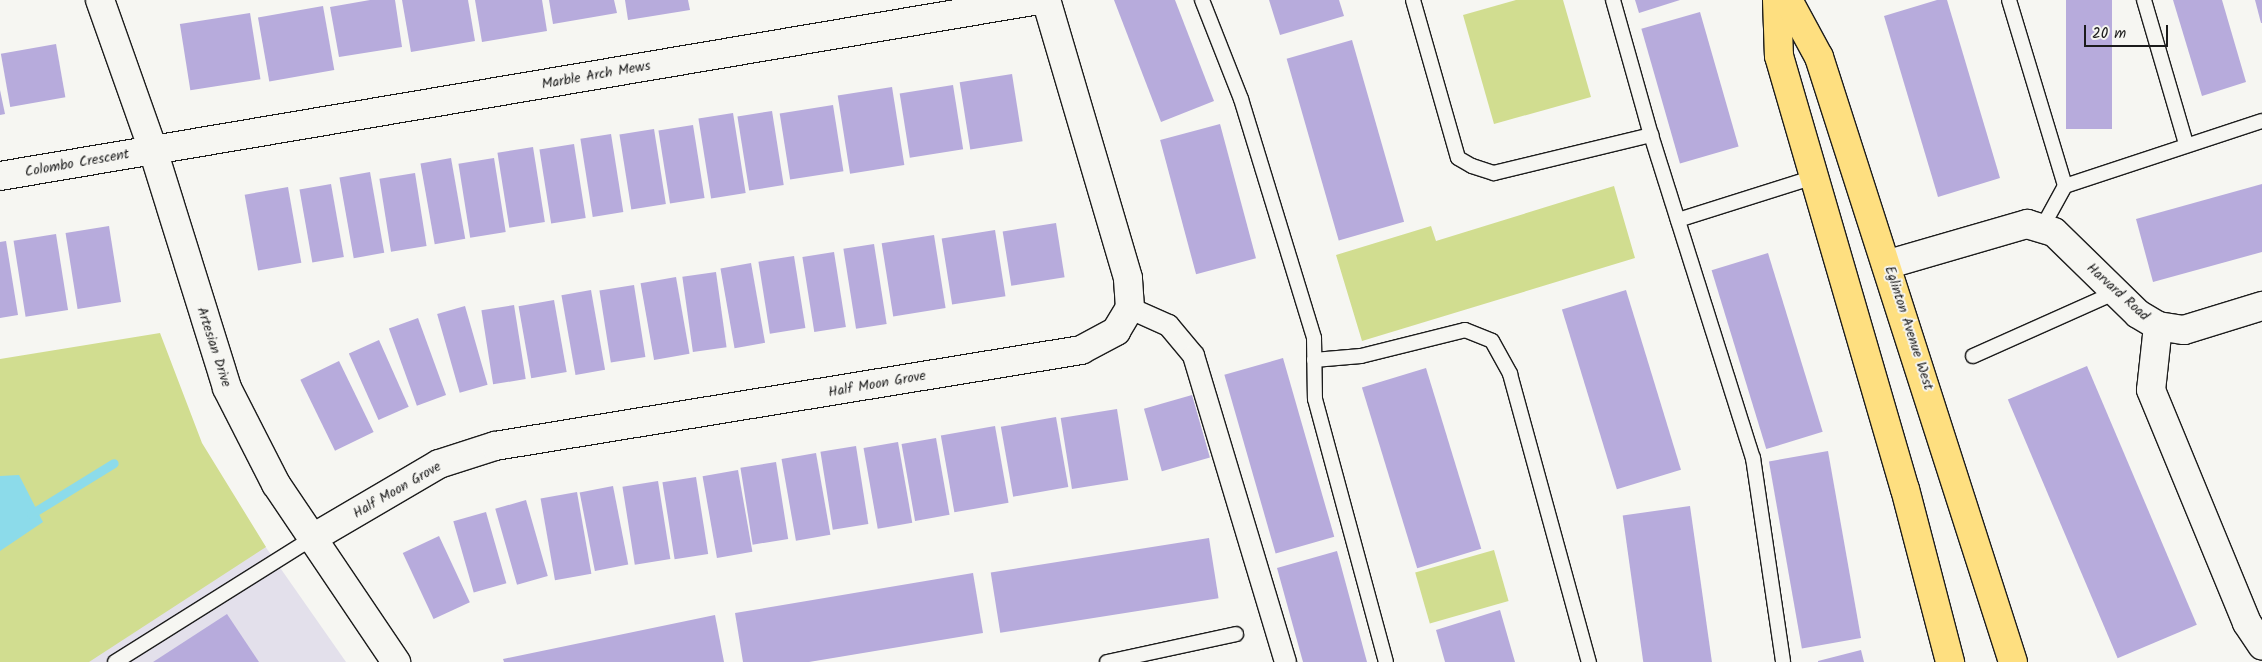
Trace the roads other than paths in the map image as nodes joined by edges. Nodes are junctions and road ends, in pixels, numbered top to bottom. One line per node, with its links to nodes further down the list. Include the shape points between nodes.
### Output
1 (100, 0): 14 (street, Artesian Drive)
2 (1038, 0): 14 (street, Marble Arch Mews)
3 (1046, 0): 23 (street, via 1128,278)
4 (1202, 0): 26 (lane, via 1241,98 1314,338)
5 (1413, 0): 12 (lane, via 1458,158 1472,166 1494,172)
6 (1613, 0): 12 (lane)
7 (1778, 0): 16 (main road, via 1779,56)
8 (1788, 0): 20 (main road, Eglinton Avenue West, via 1819,57)
9 (2009, 0): 17 (lane)
10 (2144, 0): 13 (lane)
11 (2262, 121): 13 (lane)
12 (1651, 135): 18 (lane)
13 (2186, 144): 17 (lane)
14 (153, 150): 15 (street, Colombo Crescent); 27 (street, Artesian Drive, via 227,388 276,484)
15 (0, 176)
16 (1814, 177): 18 (lane); 37 (main road, via 1905,489)
17 (2065, 186): 19 (lane)
18 (1678, 220): 36 (lane, via 1753,458)
19 (2043, 226): 20 (street, via 2018,224); 21 (street, Harvard Road)
20 (1889, 264): 38 (main road, Eglinton Avenue West)
21 (2116, 292): 24 (street, Harvard Road); 25 (lane)
22 (2262, 306): 24 (street, Harvard Road, via 2184,330)
23 (1130, 308): 27 (street, Half Moon Grove, via 1116,331 1081,350 480,450 408,480); 33 (street, via 1168,325 1193,355)
24 (2158, 326): 29 (street, via 2151,390 2247,623)
25 (1973, 356)
26 (1314, 360): 34 (lane, via 1315,399); 35 (lane, via 1361,356 1465,330 1492,341 1510,374)
27 (311, 539): 30 (lane); 31 (street, Artesian Drive)
28 (1236, 634): 32 (lane)
29 (2262, 645)
30 (116, 662)
31 (396, 662)
32 (1107, 662)
33 (1285, 662)
34 (1386, 662)
35 (1589, 662)
36 (1784, 662)
37 (1950, 662)
38 (2013, 662)

